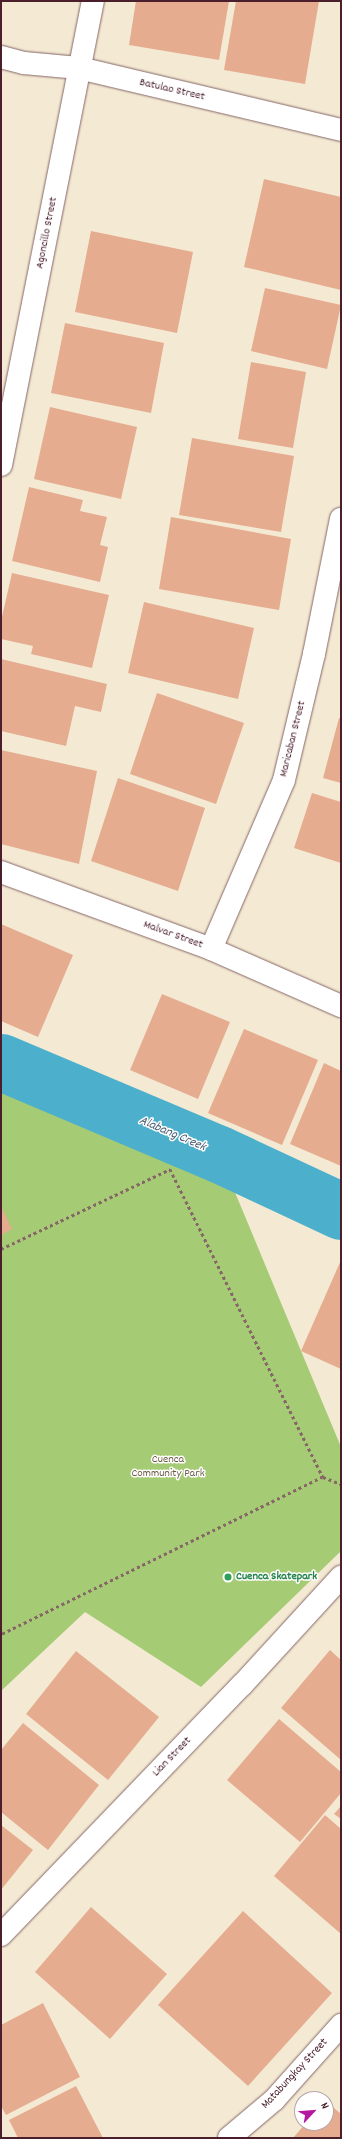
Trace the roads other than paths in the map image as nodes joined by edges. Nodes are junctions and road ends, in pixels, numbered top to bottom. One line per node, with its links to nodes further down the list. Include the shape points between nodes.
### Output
1 (93, 1): 3 (street, Agoncillo Street)
2 (1, 57): 3 (street, Batulao Street, via 24,63)
3 (79, 68): 4 (street, Batulao Street); 5 (street, Agoncillo Street)
4 (341, 130)
5 (1, 465)
6 (341, 519): 8 (street, Maricaban Street, via 314,654 284,780)
7 (1, 872): 8 (street, Malvar Street)
8 (211, 949): 9 (street, Malvar Street)
9 (341, 1006)
10 (341, 1577): 11 (street, Lian Street, via 237,1691)
11 (1, 1935)
12 (341, 2025): 13 (street, Matabungkay Street, via 274,2100)
13 (229, 2138)

